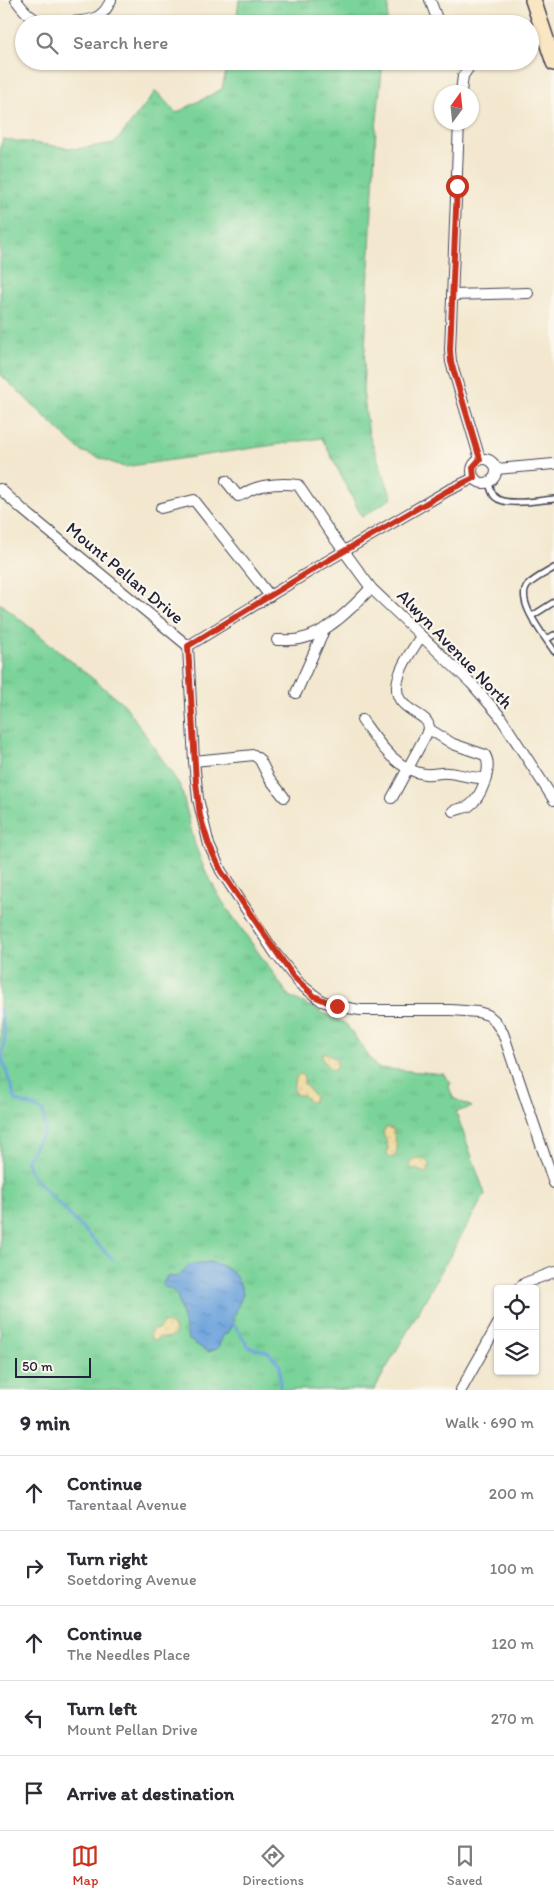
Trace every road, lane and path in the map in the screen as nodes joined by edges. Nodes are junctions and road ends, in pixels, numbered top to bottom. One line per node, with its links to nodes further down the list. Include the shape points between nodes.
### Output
1 (16, 0): 5 (street)
2 (111, 0): 6 (street)
3 (430, 0): 7 (street)
4 (534, 0): 8 (street)
5 (30, 15)
6 (100, 15)
7 (436, 15)
8 (535, 15)
9 (539, 31): 10 (street)
10 (554, 63)
11 (466, 70): 12 (street)
12 (462, 85)
13 (459, 130): 15 (street)
14 (528, 293): 15 (street)
15 (452, 294): 16 (street, via 451,362)
16 (480, 459): 18 (street, via 491,460); 19 (street, via 473,467)
17 (554, 464): 18 (street)
18 (496, 469): 21 (street)
19 (474, 478): 21 (street, via 483,483); 25 (street)
20 (226, 481): 25 (street, Alwyn Avenue North, via 238,496 260,487 298,484)
21 (489, 482): 23 (lane, via 492,493 500,500)
22 (0, 489): 36 (street, Mount Pellan Drive)
23 (554, 499)
24 (161, 508): 28 (street, via 194,500)
25 (342, 552): 27 (street, Alwyn Avenue North); 28 (street)
26 (554, 568): 30 (lane, via 528,585 524,592 523,598)
27 (372, 588): 31 (street, via 350,610); 33 (street, Alwyn Avenue North)
28 (270, 596): 36 (street)
29 (554, 602): 30 (lane)
30 (532, 616): 34 (lane)
31 (326, 627): 35 (street, via 300,639); 38 (street)
32 (554, 635): 34 (lane)
33 (421, 636): 40 (street, via 402,668 397,690 401,702 426,721); 46 (street, Alwyn Avenue North, via 499,715)
34 (547, 639): 37 (lane)
35 (277, 640)
36 (188, 646): 41 (street, Mount Pellan Drive)
37 (554, 651)
38 (296, 693)
39 (362, 720): 42 (street, via 394,759)
40 (429, 730): 42 (street); 43 (street, via 453,744 485,755 489,761)
41 (194, 760): 44 (street, via 254,755); 48 (street, Mount Pellan Drive, via 200,816 209,845 236,894 293,976 318,998 344,1008 464,1010 482,1012 492,1018 503,1033)
42 (408, 768): 43 (street, via 427,775 445,772); 45 (street)
43 (486, 778): 47 (street, via 469,806)
44 (284, 797)
45 (392, 798)
46 (554, 800)
47 (453, 811)
48 (554, 1183)
49 (554, 1272): 50 (street)
50 (522, 1285)
51 (495, 1330): 52 (street)
52 (461, 1390)

